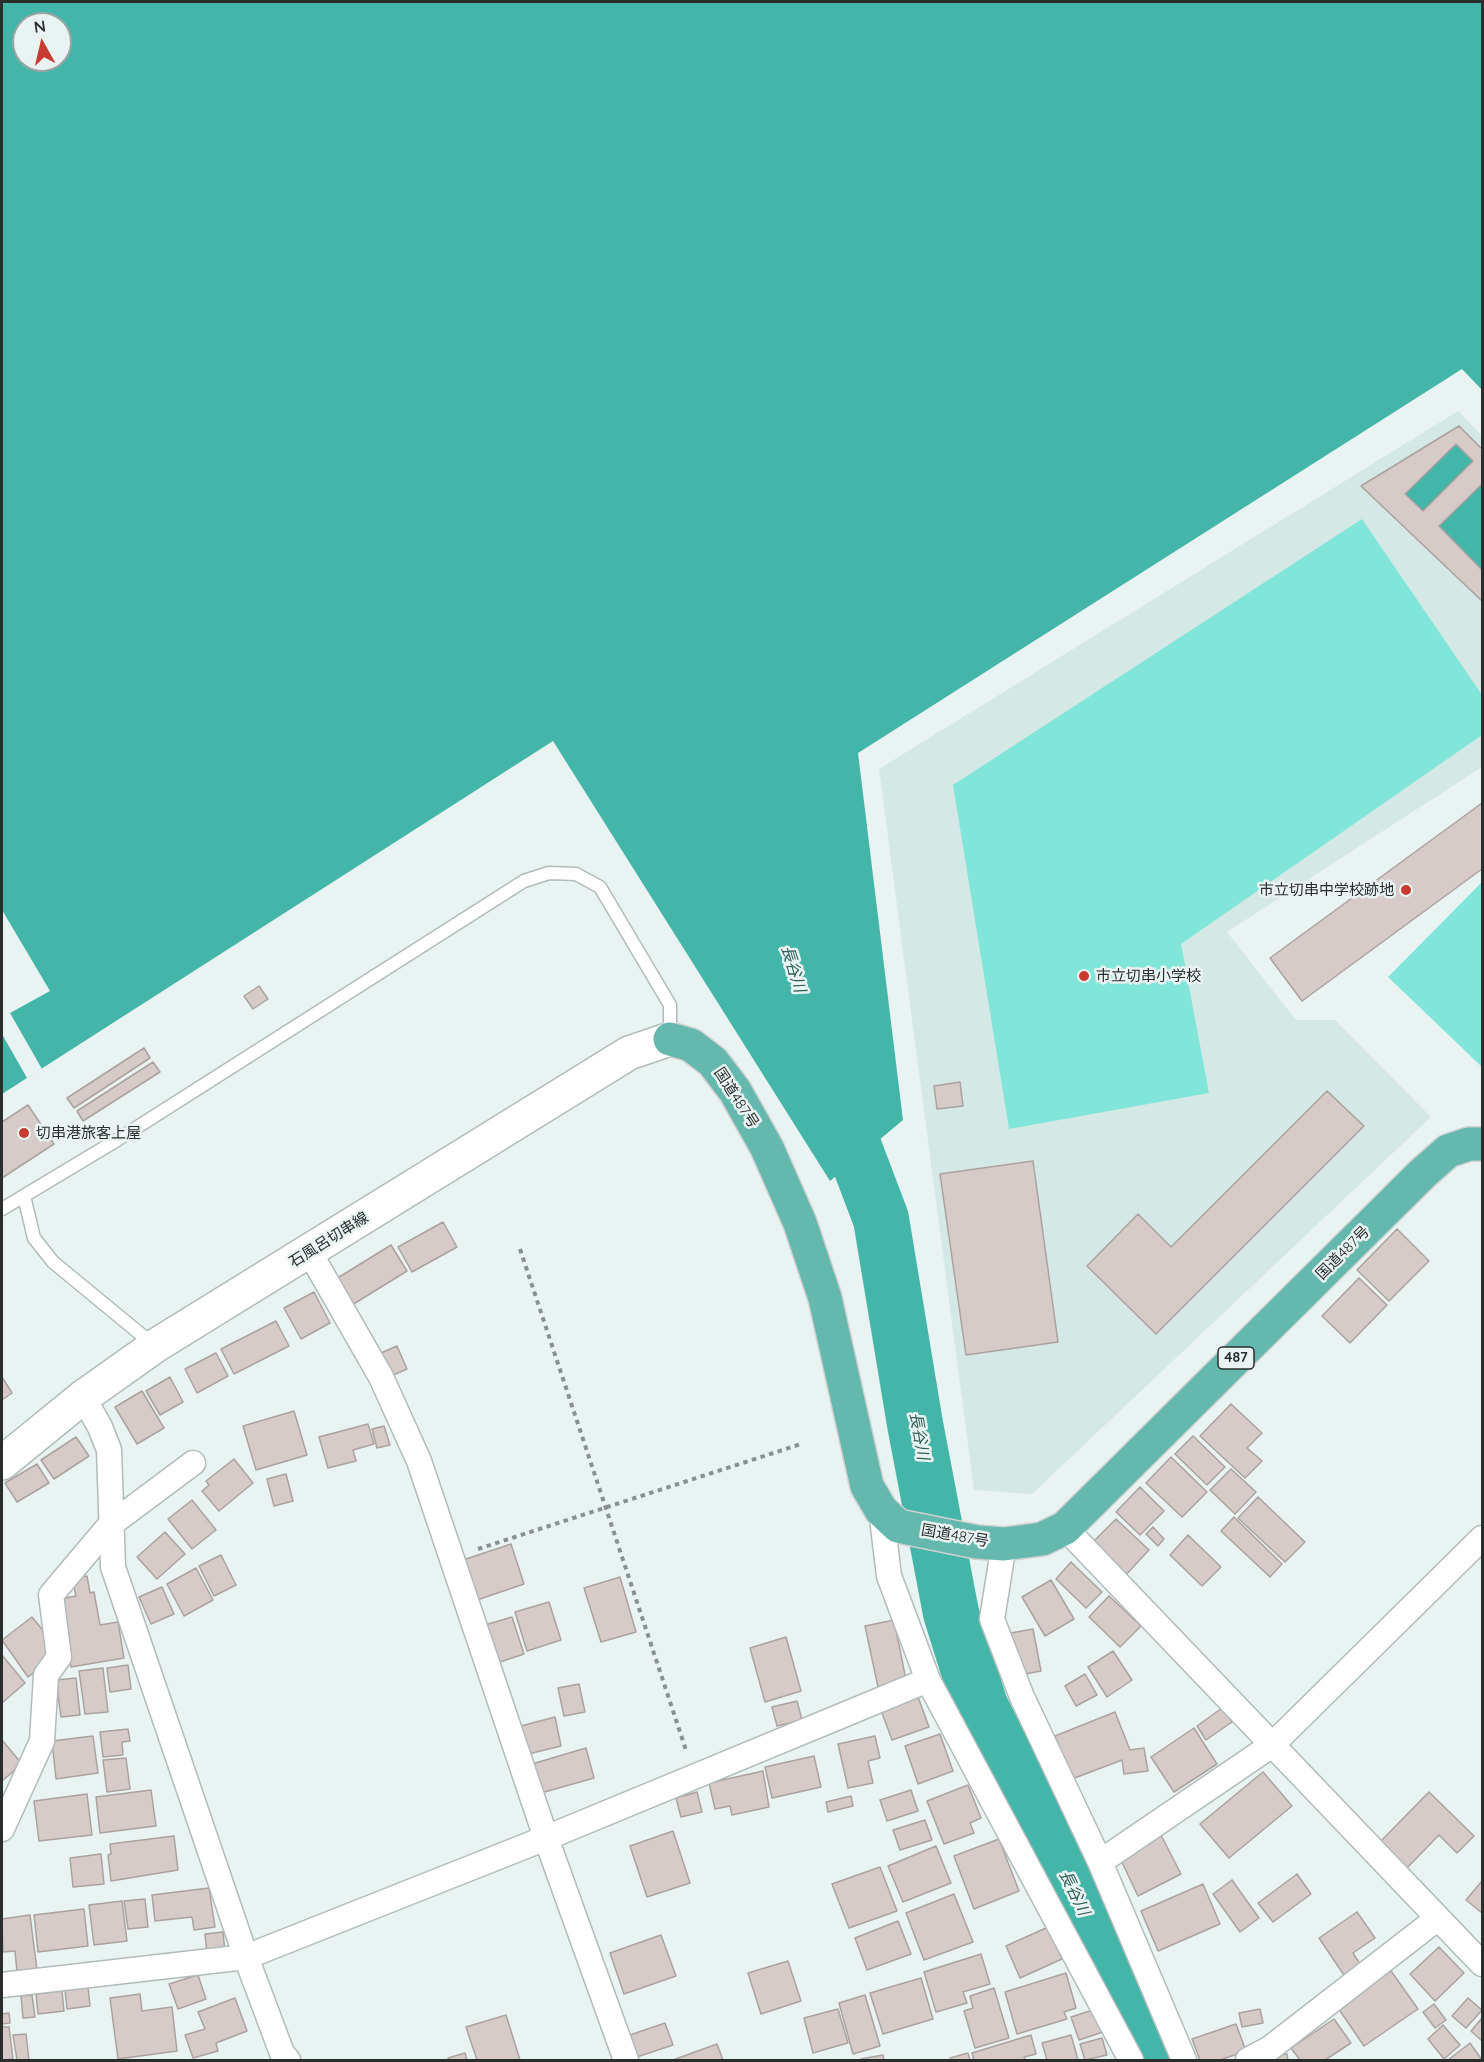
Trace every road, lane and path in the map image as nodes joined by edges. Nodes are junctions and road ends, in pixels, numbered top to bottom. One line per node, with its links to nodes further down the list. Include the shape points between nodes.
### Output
1 (670, 1039): 3 (lane, via 670,1005 600,886 576,874 549,873 524,881); 6 (main road, 石風呂切串線, via 629,1053); 13 (highway, 国道487号, via 691,1045 713,1062 735,1091 767,1148 800,1223 825,1298 867,1486)
2 (1478, 1138): 15 (highway, 国道487号 / 487, via 1448,1151 1422,1174)
3 (24, 1196): 4 (lane); 7 (lane, via 34,1238 53,1262)
4 (2, 1209)
5 (520, 1249): 12 (path)
6 (310, 1252): 7 (main road, 石風呂切串線); 18 (street, via 381,1377 419,1461)
7 (155, 1346): 8 (main road, 石風呂切串線)
8 (84, 1397): 10 (main road, 石風呂切串線); 14 (street, via 109,1450)
9 (801, 1444): 12 (path)
10 (2, 1463)
11 (193, 1463): 14 (street)
12 (605, 1506): 18 (path); 21 (path)
13 (889, 1518): 17 (highway, 国道487号 / 487); 19 (street, via 889,1576)
14 (110, 1525): 22 (street, via 51,1595 59,1657 46,1675 42,1741); 26 (street, via 113,1567)
15 (1065, 1528): 17 (highway, 国道487号 / 487, via 1042,1539); 20 (street)
16 (1482, 1538): 20 (street)
17 (991, 1543): 24 (street, via 992,1619 1022,1697)
18 (452, 1558): 23 (street)
19 (928, 1680): 21 (street); 31 (street)
20 (1272, 1745): 24 (street); 25 (street)
21 (695, 1776): 23 (street)
22 (2, 1829)
23 (546, 1838): 26 (street); 30 (street)
24 (1100, 1862): 32 (street)
25 (1438, 1918): 27 (street); 33 (street, via 1269,2049)
26 (246, 1957): 28 (street); 29 (street)
27 (1482, 1964)
28 (2, 1985)
29 (279, 2058)
30 (626, 2061)
31 (1131, 2061)
32 (1184, 2061)
33 (1248, 2061)

